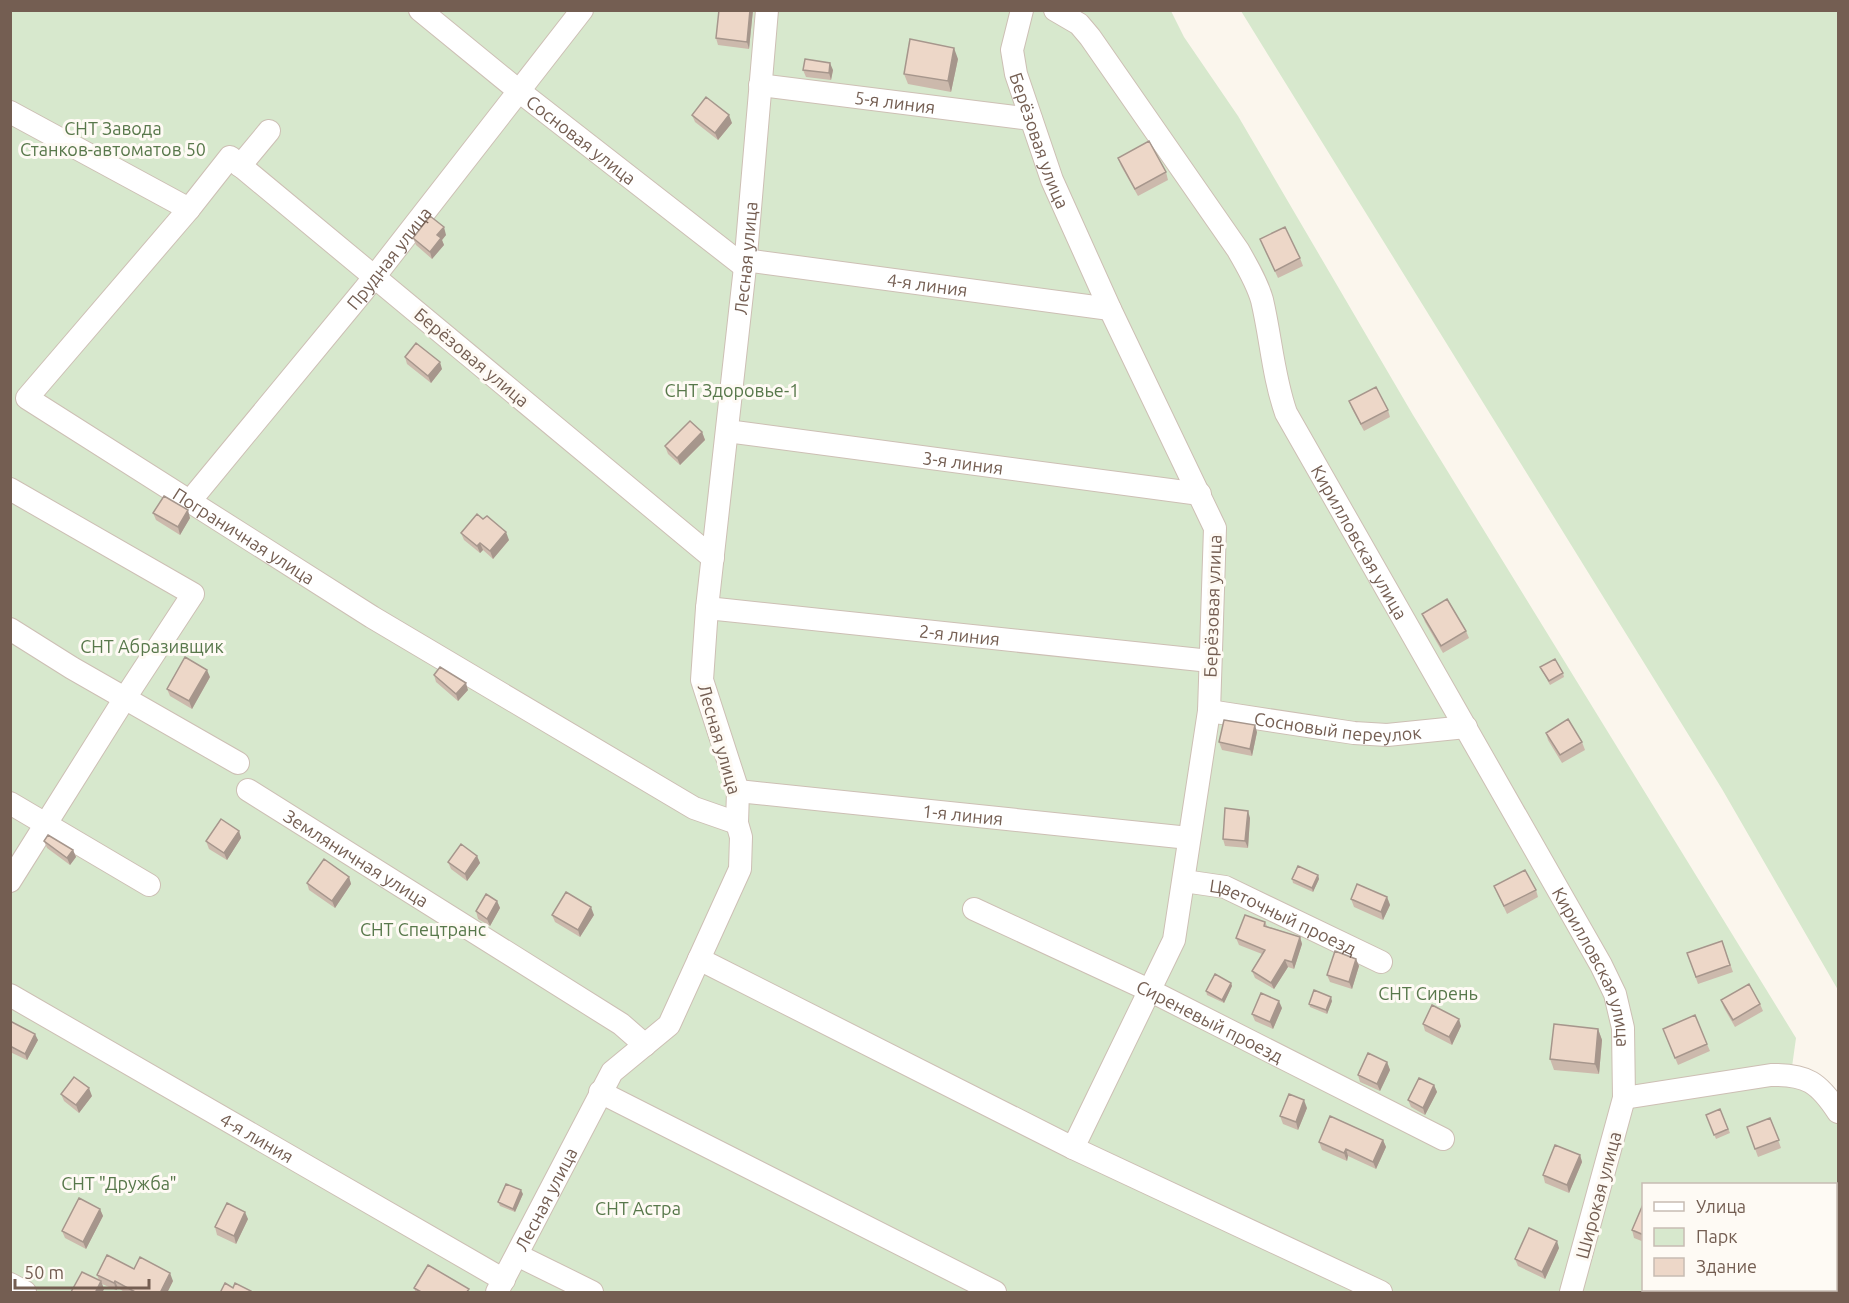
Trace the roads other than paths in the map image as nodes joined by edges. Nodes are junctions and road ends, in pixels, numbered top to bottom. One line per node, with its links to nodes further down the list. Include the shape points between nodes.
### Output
1 (420, 10): 7 (street, Сосновая улица)
2 (582, 10): 7 (street, Прудная улица)
3 (767, 10): 6 (street, Лесная улица)
4 (1022, 10): 9 (street, Берёзовая улица, via 1012,50)
5 (1055, 10): 27 (street, Кирилловская улица, via 1079,24 1090,37 1251,272 1262,300 1278,392 1286,413)
6 (760, 85): 9 (street, 5-я линия); 13 (street, Лесная улица)
7 (519, 91): 13 (street, Сосновая улица); 14 (street, Прудная улица)
8 (10, 112): 12 (street)
9 (1031, 119): 15 (street, Берёзовая улица, via 1052,180)
10 (269, 131): 11 (street, Пограничная улица)
11 (235, 161): 12 (street, Пограничная улица); 14 (street, Берёзовая улица)
12 (189, 209): 16 (street, Пограничная улица)
13 (745, 264): 15 (street, 4-я линия); 17 (street, Лесная улица)
14 (374, 276): 20 (street, Прудная улица); 21 (street, Берёзовая улица)
15 (1110, 309): 19 (street, Берёзовая улица)
16 (19, 394): 20 (street, Пограничная улица)
17 (727, 431): 19 (street, 3-я линия); 21 (street, Лесная улица)
18 (10, 489): 25 (street, via 194,594)
19 (1200, 494): 24 (street, Берёзовая улица, via 1215,528)
20 (190, 501): 33 (street, Пограничная улица, via 372,617 694,808)
21 (713, 558): 22 (street, Лесная улица)
22 (707, 608): 24 (street, 2-я линия); 30 (street, Лесная улица, via 702,680)
23 (10, 629): 25 (street)
24 (1210, 660): 26 (street, Берёзовая улица)
25 (125, 698): 28 (street); 32 (street)
26 (1209, 711): 27 (street, Сосновый переулок, via 1354,733 1387,735); 34 (street, Берёзовая улица)
27 (1466, 727): 45 (street, Кирилловская улица, via 1615,994 1623,1028)
28 (238, 763)
29 (248, 790): 43 (street, Земляничная улица, via 621,1024)
30 (738, 791): 33 (street, Лесная улица); 34 (street, 1-я линия)
31 (10, 803): 32 (street)
32 (46, 823): 35 (street); 37 (street)
33 (737, 823): 39 (street, Лесная улица, via 741,837 740,869)
34 (1189, 838): 36 (street, Берёзовая улица)
35 (10, 881)
36 (1184, 881): 40 (street, Цветочный проезд, via 1226,887); 41 (street, Берёзовая улица, via 1174,940)
37 (149, 885)
38 (974, 909): 41 (street, Сиреневый проезд)
39 (699, 959): 43 (street, Лесная улица, via 669,1025); 48 (street)
40 (1381, 962)
41 (1151, 991): 47 (street, Сиреневый проезд); 48 (street, Берёзовая улица)
42 (10, 994): 51 (street, 4-я линия)
43 (645, 1045): 44 (street, Лесная улица, via 612,1072)
44 (600, 1092): 49 (street, Лесная улица); 54 (street)
45 (1624, 1098): 46 (street, via 1791,1074 1821,1088); 56 (street, Широкая улица)
46 (1839, 1112)
47 (1443, 1139)
48 (1073, 1148): 55 (street)
49 (518, 1255): 51 (street, Лесная улица); 53 (street)
50 (10, 1284): 52 (street)
51 (501, 1286)
52 (25, 1293)
53 (592, 1293)
54 (995, 1293)
55 (1382, 1293)
56 (1572, 1293)

